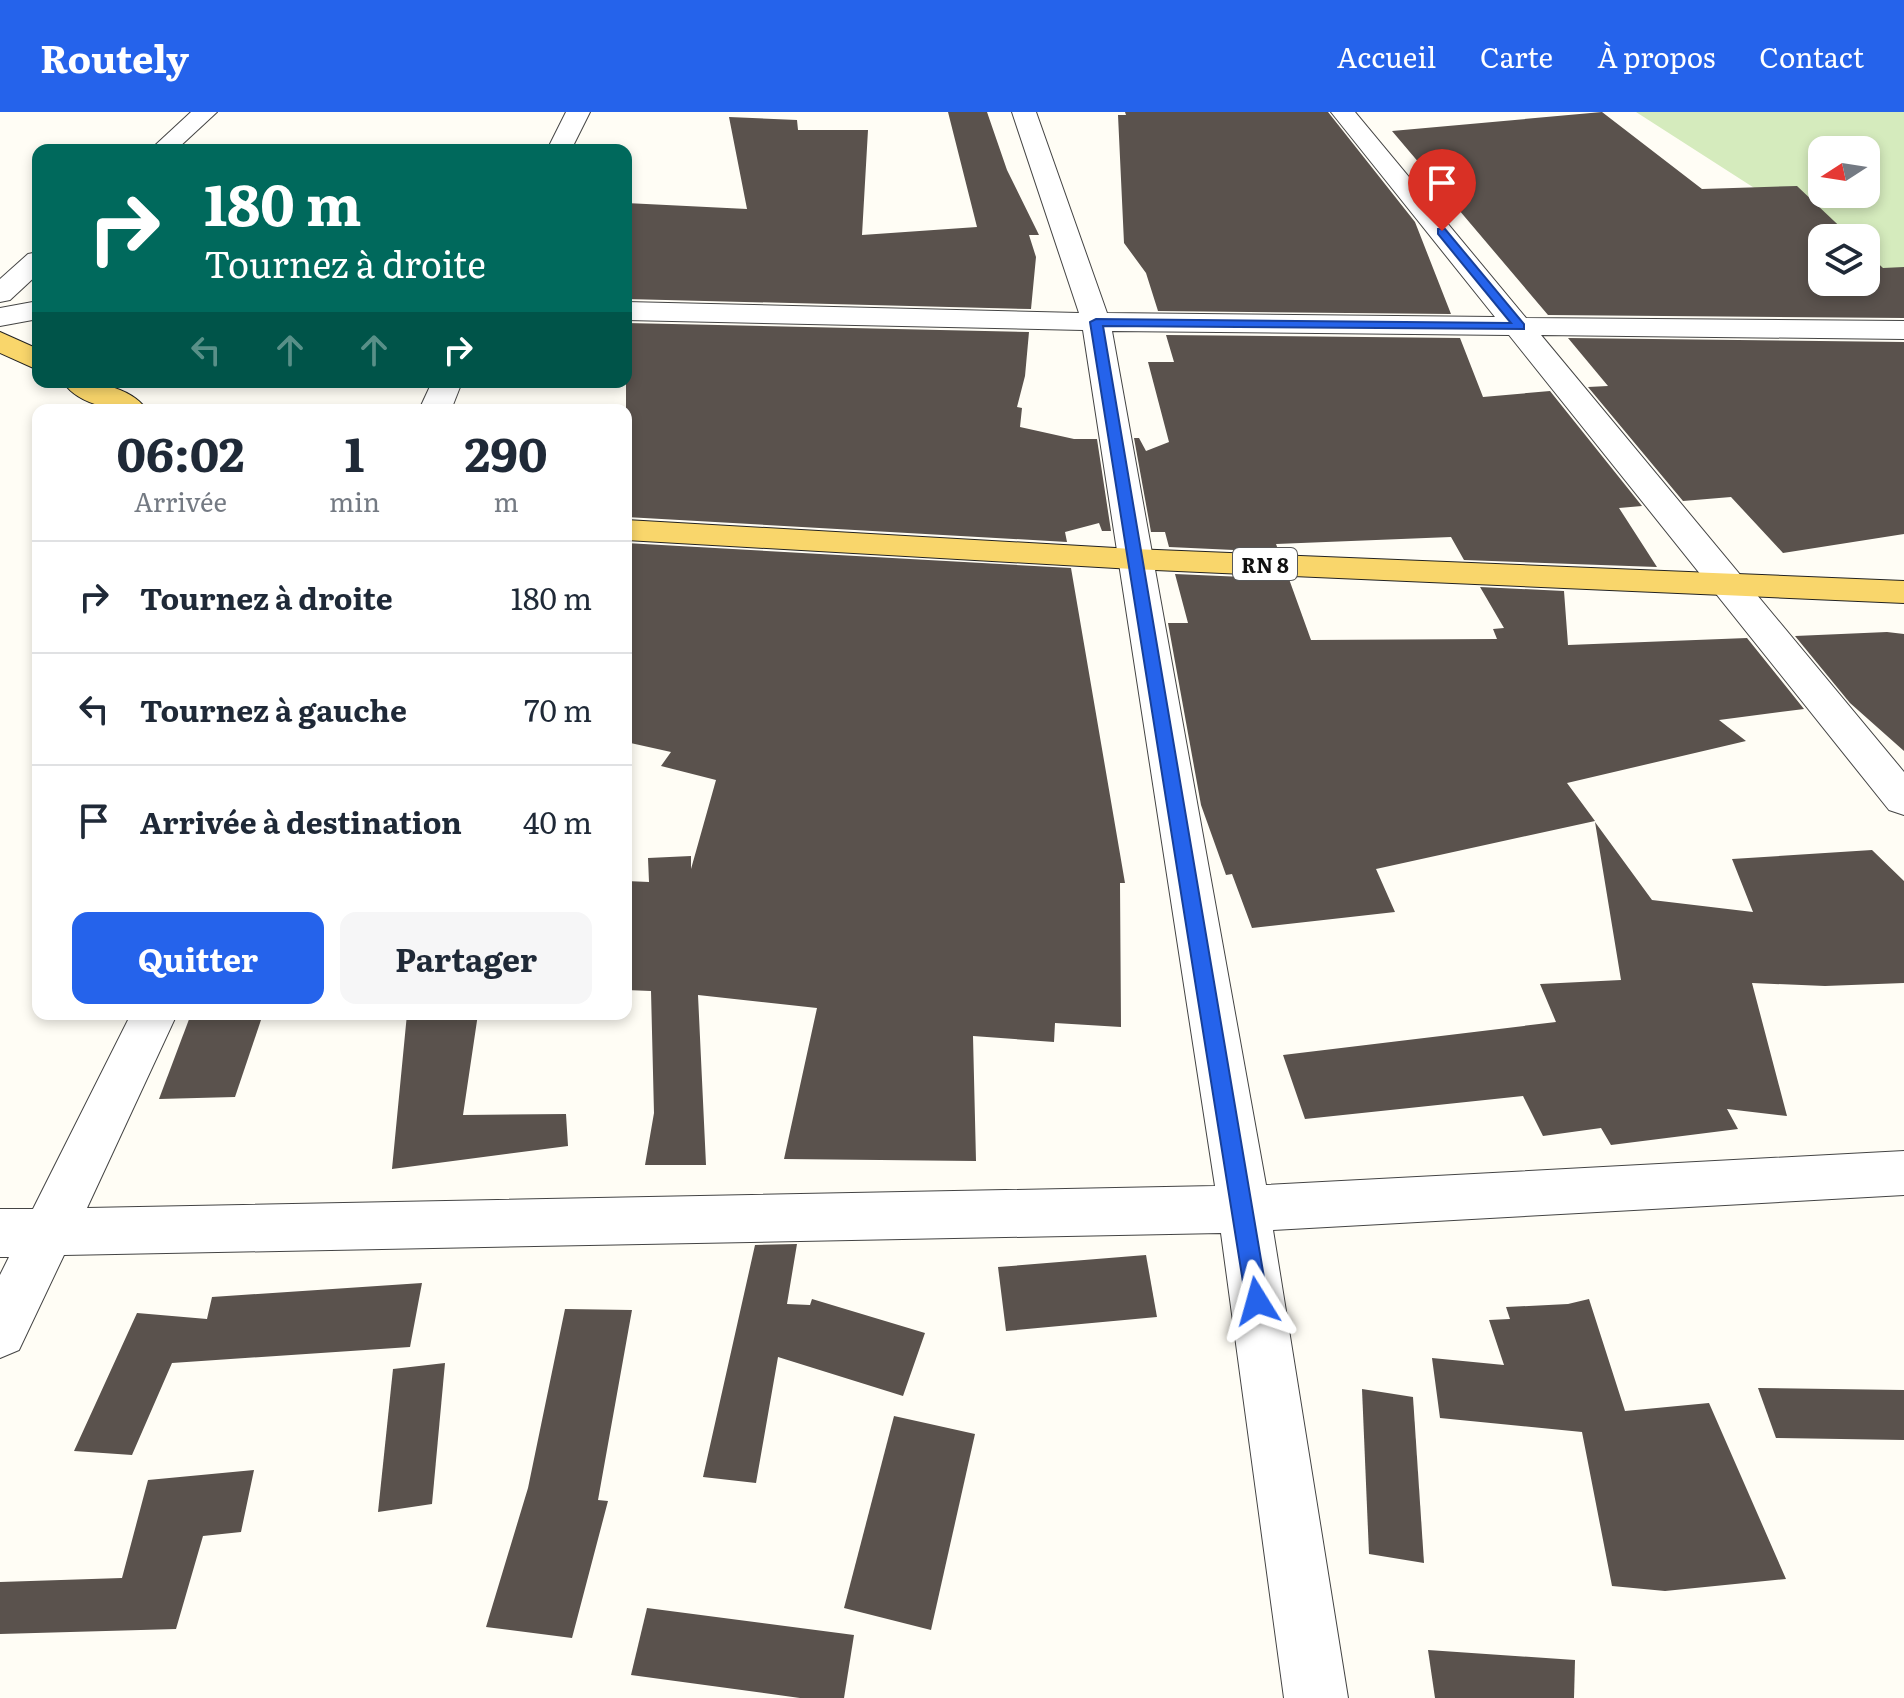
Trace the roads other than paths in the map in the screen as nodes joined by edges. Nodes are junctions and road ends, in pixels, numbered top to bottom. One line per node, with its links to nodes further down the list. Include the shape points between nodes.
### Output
1 (205, 112): 5 (street)
2 (578, 112): 6 (street)
3 (1024, 112): 12 (street)
4 (1343, 112): 13 (street)
5 (169, 144)
6 (562, 144)
7 (32, 265): 8 (street)
8 (0, 294)
9 (32, 311): 11 (street)
10 (632, 311): 12 (street)
11 (0, 317)
12 (1096, 322): 13 (street); 20 (street)
13 (1520, 327): 14 (street); 21 (street)
14 (1904, 330)
15 (0, 341): 16 (main road)
16 (32, 358)
17 (89, 388): 18 (main road)
18 (120, 404)
19 (632, 530): 20 (main road, RN 8)
20 (1133, 559): 21 (main road, RN 8); 26 (street)
21 (1728, 583): 22 (main road, RN 8); 23 (street)
22 (1904, 592)
23 (1904, 800)
24 (151, 1020): 27 (street)
25 (1904, 1173): 26 (street)
26 (1244, 1209): 27 (street); 30 (street)
27 (51, 1231): 28 (street); 29 (street)
28 (0, 1233)
29 (0, 1332)
30 (1316, 1698)

